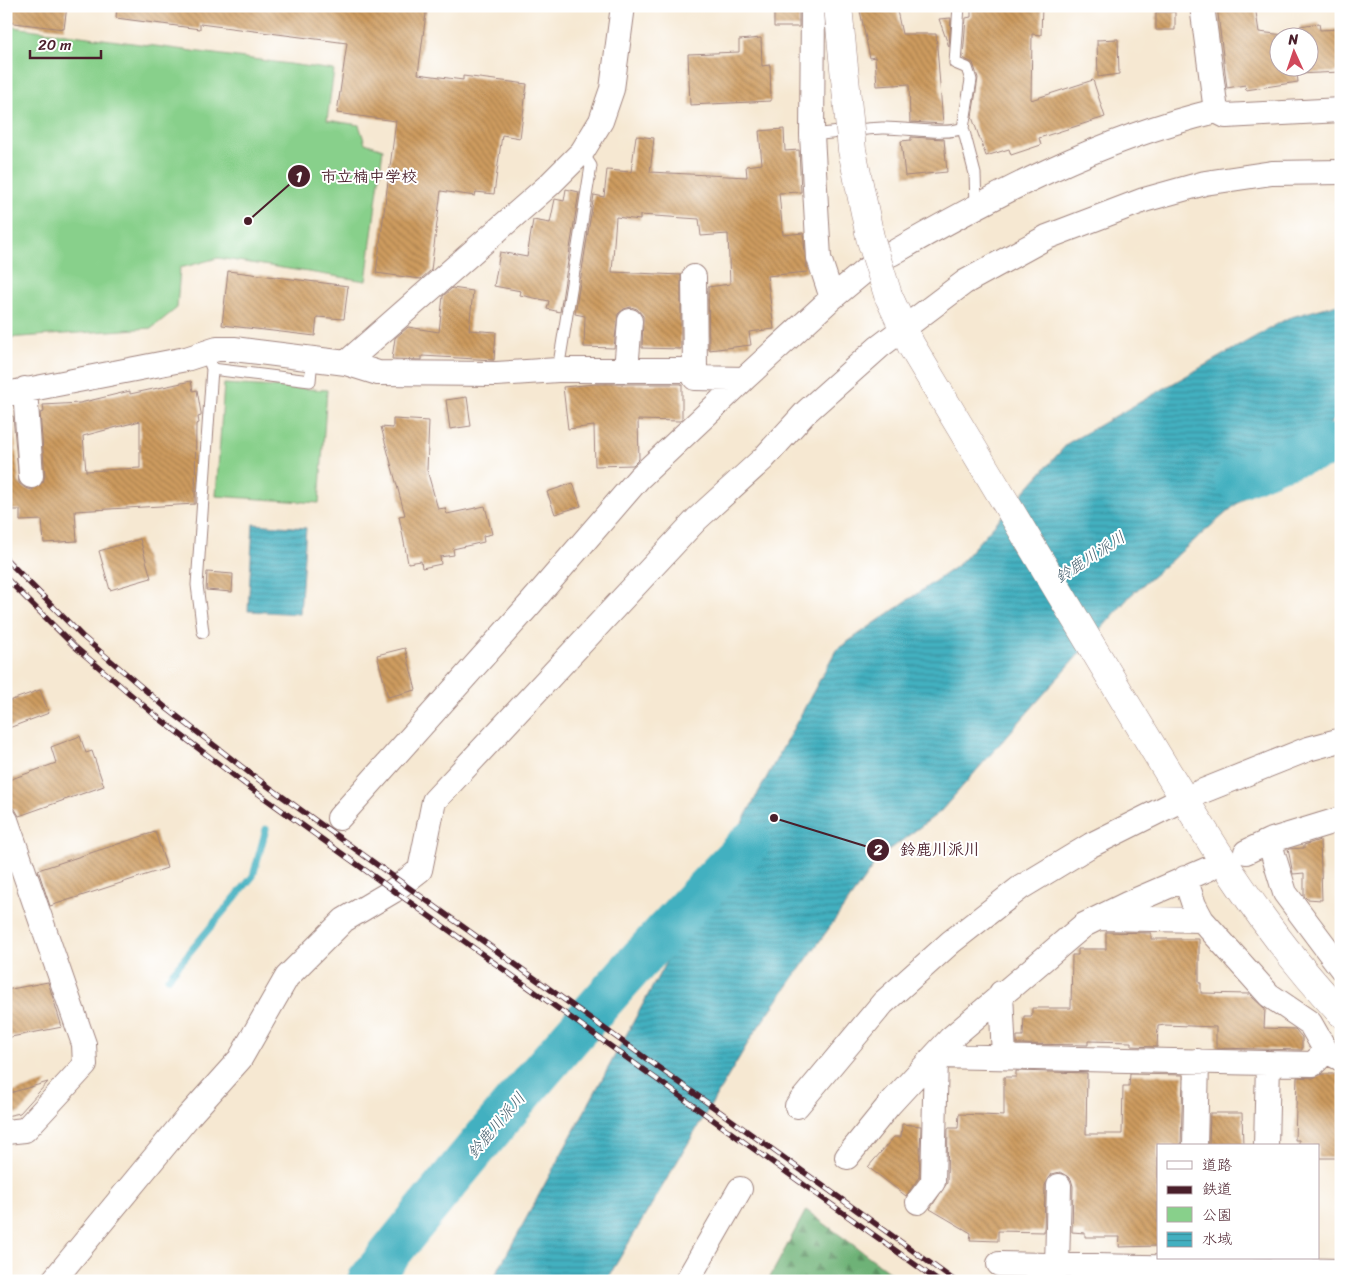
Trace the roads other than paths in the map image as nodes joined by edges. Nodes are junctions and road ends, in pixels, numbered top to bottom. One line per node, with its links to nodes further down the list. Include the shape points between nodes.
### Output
1 (623, 6): 10 (street, via 612,89 600,121)
2 (813, 6): 9 (street)
3 (838, 6): 18 (street, bridge, via 852,150 870,237 888,295)
4 (959, 6): 8 (lane, via 955,63 966,68 971,80)
5 (1202, 6): 7 (street)
6 (1341, 110): 7 (street, via 1226,116)
7 (1216, 111): 12 (street, via 1158,126 1096,150)
8 (963, 128): 9 (lane, via 953,132 880,128); 12 (lane, via 975,174)
9 (812, 135): 16 (street, via 819,258)
10 (582, 152): 20 (street, via 549,185); 21 (lane, via 591,166)
11 (1341, 172): 18 (street, via 1308,171 1205,183 1144,200 1047,237 965,282)
12 (976, 205): 13 (street)
13 (891, 254)
14 (867, 269): 16 (street)
15 (694, 277): 23 (street)
16 (832, 298): 24 (street)
17 (630, 322): 22 (street)
18 (908, 337): 29 (street); 60 (street, via 879,347 806,412 763,459 697,519 434,801 420,870 393,891 344,920 287,977 240,1059)
19 (209, 361): 20 (street, via 217,349 234,348); 25 (street, via 186,359); 27 (lane, via 197,585)
20 (346, 363): 21 (street, via 378,373 496,374)
21 (558, 370): 22 (street)
22 (626, 370): 23 (street)
23 (695, 370): 24 (street, via 695,378)
24 (744, 380): 30 (street, via 639,478)
25 (16, 392): 26 (street)
26 (31, 476)
27 (203, 632)
28 (1341, 740): 29 (street)
29 (1180, 794): 41 (street, via 1272,930); 47 (street, via 1020,888 951,942 883,1003)
30 (339, 818)
31 (1341, 818): 33 (street)
32 (6, 820): 48 (street, via 84,1044 86,1065 25,1130)
33 (1270, 842): 34 (street); 39 (street, via 1285,893)
34 (1246, 852)
35 (1208, 869): 36 (street)
36 (1186, 878): 37 (street); 38 (street)
37 (1097, 918): 38 (street); 40 (street)
38 (1202, 920): 42 (street, via 1269,995 1310,1023)
39 (1341, 968)
40 (1001, 993): 43 (street); 44 (street)
41 (1341, 1013)
42 (1333, 1055): 46 (street, via 1313,1064)
43 (936, 1056): 44 (street); 51 (street, via 889,1105); 54 (street, via 934,1182)
44 (1004, 1057): 45 (street)
45 (1197, 1061): 46 (street); 49 (street)
46 (1268, 1063): 50 (street)
47 (797, 1106)
48 (6, 1132)
49 (1195, 1144)
50 (1266, 1144)
51 (848, 1157)
52 (1059, 1186): 57 (street)
53 (740, 1189): 61 (street)
54 (918, 1202)
55 (999, 1264): 57 (street)
56 (1191, 1264): 57 (street); 58 (street)
57 (1057, 1266)
58 (1264, 1269): 59 (street)
59 (1341, 1271)
60 (53, 1281)
61 (687, 1281)

